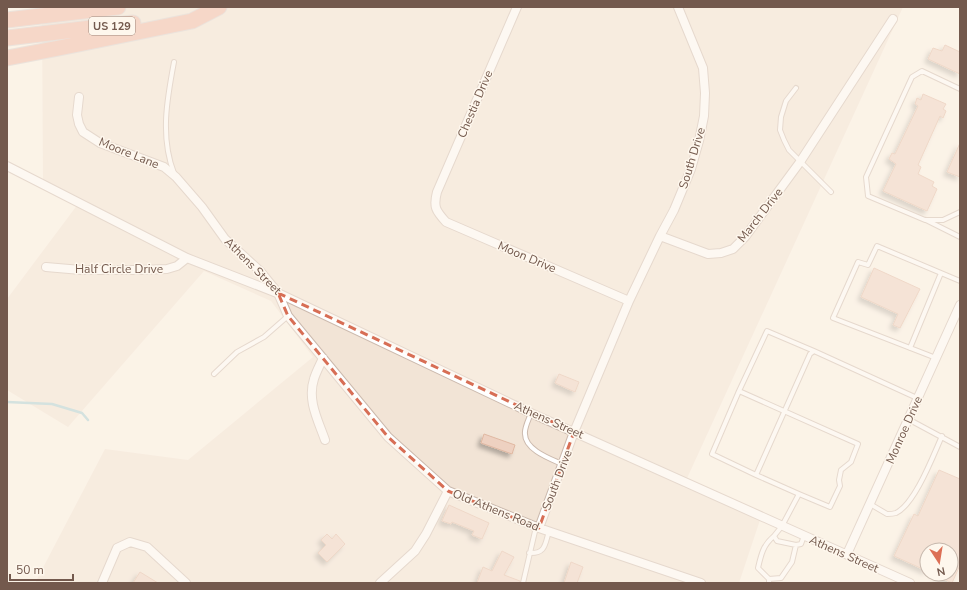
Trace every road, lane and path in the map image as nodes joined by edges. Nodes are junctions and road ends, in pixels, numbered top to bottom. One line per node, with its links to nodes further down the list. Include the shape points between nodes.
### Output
1 (110, 7): 7 (highway, US 129)
2 (216, 7): 8 (highway, US 129, via 115,26)
3 (220, 7): 9 (highway, via 192,20)
4 (517, 7): 18 (street, Chestia Drive)
5 (678, 7): 22 (street, South Drive, via 703,68 704,116 691,169)
6 (892, 19): 14 (street, March Drive)
7 (7, 20)
8 (7, 38)
9 (7, 58)
10 (174, 62): 16 (lane, via 166,112 166,142 170,164)
11 (796, 88): 14 (lane, via 786,101 780,130 789,150)
12 (960, 89): 20 (lane, via 922,70 912,77 866,177 868,196)
13 (80, 96): 16 (street, Moore Lane, via 77,115 84,132 100,143 164,167)
14 (800, 162): 17 (lane); 22 (street, March Drive, via 745,237 733,249 708,254)
15 (7, 166): 24 (street)
16 (176, 177): 21 (street, Moore Lane)
17 (831, 192)
18 (434, 202): 29 (street, Moon Drive, via 438,214 446,222)
19 (960, 212): 20 (lane, via 942,220)
20 (925, 220): 23 (lane)
21 (212, 222): 28 (street, Athens Street, via 225,239)
22 (660, 236): 29 (street)
23 (960, 237)
24 (187, 258): 25 (street, Half Circle Drive, via 177,266 167,269 89,270); 28 (street)
25 (46, 267)
26 (941, 272): 27 (lane); 32 (lane); 32 (lane, via 877,246 868,265 858,262 833,318)
27 (960, 281)
28 (278, 293): 31 (street, Old Athens Road); 40 (street, Athens Street)
29 (629, 301): 42 (street)
30 (960, 307): 35 (street, Monroe Drive)
31 (288, 316): 34 (street, Old Athens Road); 36 (lane, via 264,337 237,352)
32 (910, 348): 35 (lane)
33 (814, 352): 37 (lane, via 767,331); 38 (lane); 39 (lane, via 810,354)
34 (323, 358): 44 (street, via 313,380 311,396 312,406); 48 (street, Old Athens Road, via 388,437)
35 (936, 358): 38 (street, Monroe Drive)
36 (214, 374)
37 (739, 391): 39 (lane); 47 (lane, via 712,454)
38 (918, 398): 41 (street, Monroe Drive)
39 (784, 411): 47 (lane); 49 (lane, via 858,444 851,462 841,470 840,486 830,507)
40 (531, 413): 42 (street, Athens Street); 46 (lane, via 524,433 526,439 541,455)
41 (908, 419): 43 (lane); 50 (street, Monroe Drive)
42 (574, 432): 46 (street, South Drive); 51 (street, Athens Street)
43 (942, 436): 45 (lane); 50 (lane, via 914,496 902,508 896,513 886,514)
44 (325, 440)
45 (960, 447)
46 (562, 464): 52 (street, South Drive)
47 (756, 474): 49 (lane)
48 (448, 491): 52 (street, Old Athens Road); 62 (street, via 426,534 414,551)
49 (799, 494): 51 (lane)
50 (870, 504): 58 (street, Monroe Drive)
51 (782, 526): 54 (lane); 55 (street, Athens Street)
52 (538, 527): 53 (street, Old Athens Road); 57 (lane)
53 (550, 531): 57 (lane, via 543,550); 64 (street, Old Athens Road)
54 (774, 536): 56 (lane, via 778,541); 59 (lane, via 762,551 758,568)
55 (804, 536): 56 (lane, via 801,544); 58 (street, Athens Street)
56 (796, 545): 59 (lane, via 792,562 781,578)
57 (529, 553): 63 (lane)
58 (847, 554): 65 (street, Athens Street)
59 (769, 581)
60 (102, 583): 61 (street, via 117,548 130,542 147,547)
61 (186, 583)
62 (380, 583)
63 (523, 583)
64 (701, 583)
65 (910, 583)

